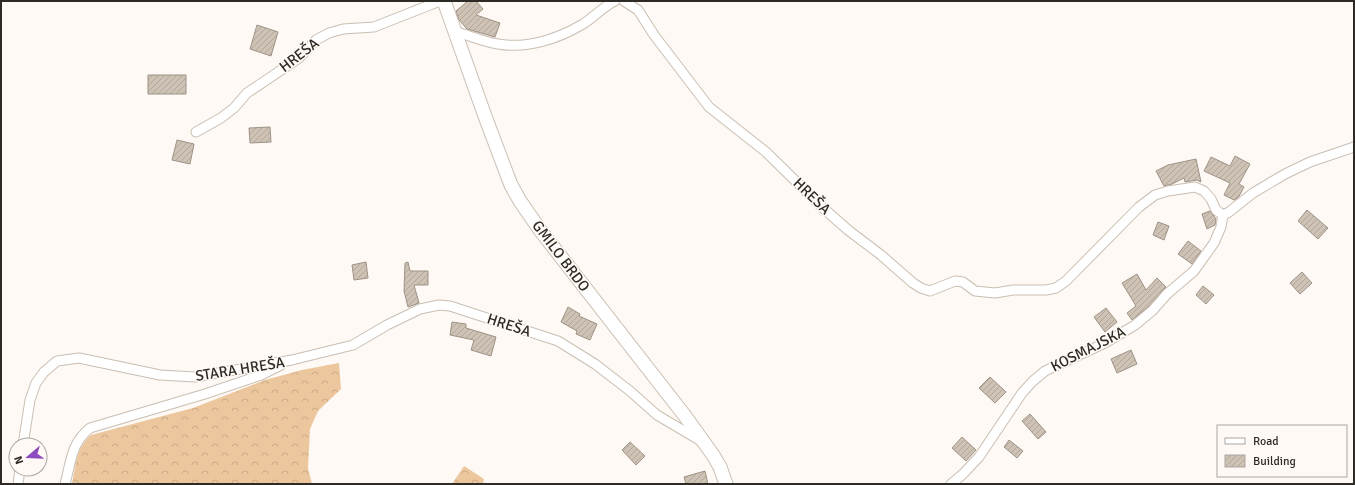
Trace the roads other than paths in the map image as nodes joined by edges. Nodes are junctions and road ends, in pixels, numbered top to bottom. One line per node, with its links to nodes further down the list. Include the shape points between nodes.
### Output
1 (440, 1): 6 (street, HREŠA, via 374,27 343,29 329,33 316,40 299,58 247,93 221,118)
2 (444, 1): 5 (main road, GMILO BRDO)
3 (615, 1): 5 (street, via 583,24 560,36 538,43 498,44)
4 (624, 1): 8 (street, HREŠA, via 638,10 709,107 766,152 828,212 921,288 930,291 955,281 963,282 975,291 984,293 1056,288 1139,207 1155,195 1168,191 1195,187 1204,191 1216,210)
5 (454, 31): 11 (main road, GMILO BRDO, via 510,185 540,230)
6 (196, 132)
7 (1354, 148): 8 (street, via 1310,162 1285,174)
8 (1223, 215): 14 (street, KOSMAJSKA, via 1214,243 1194,271 1135,325 1105,343 1045,371 1022,393 979,457)
9 (292, 360): 10 (street, STARA HREŠA, via 195,377 160,375 80,358 57,361 36,383 30,400); 11 (street, HREŠA, via 353,345 420,309 439,305 450,306 558,341 595,364 657,415); 12 (street, STARA HREŠA, via 254,377 90,428 81,435 74,446)
10 (24, 437)
11 (705, 444): 13 (main road, GMILO BRDO, via 720,467)
12 (65, 484)
13 (726, 484)
14 (951, 484)

